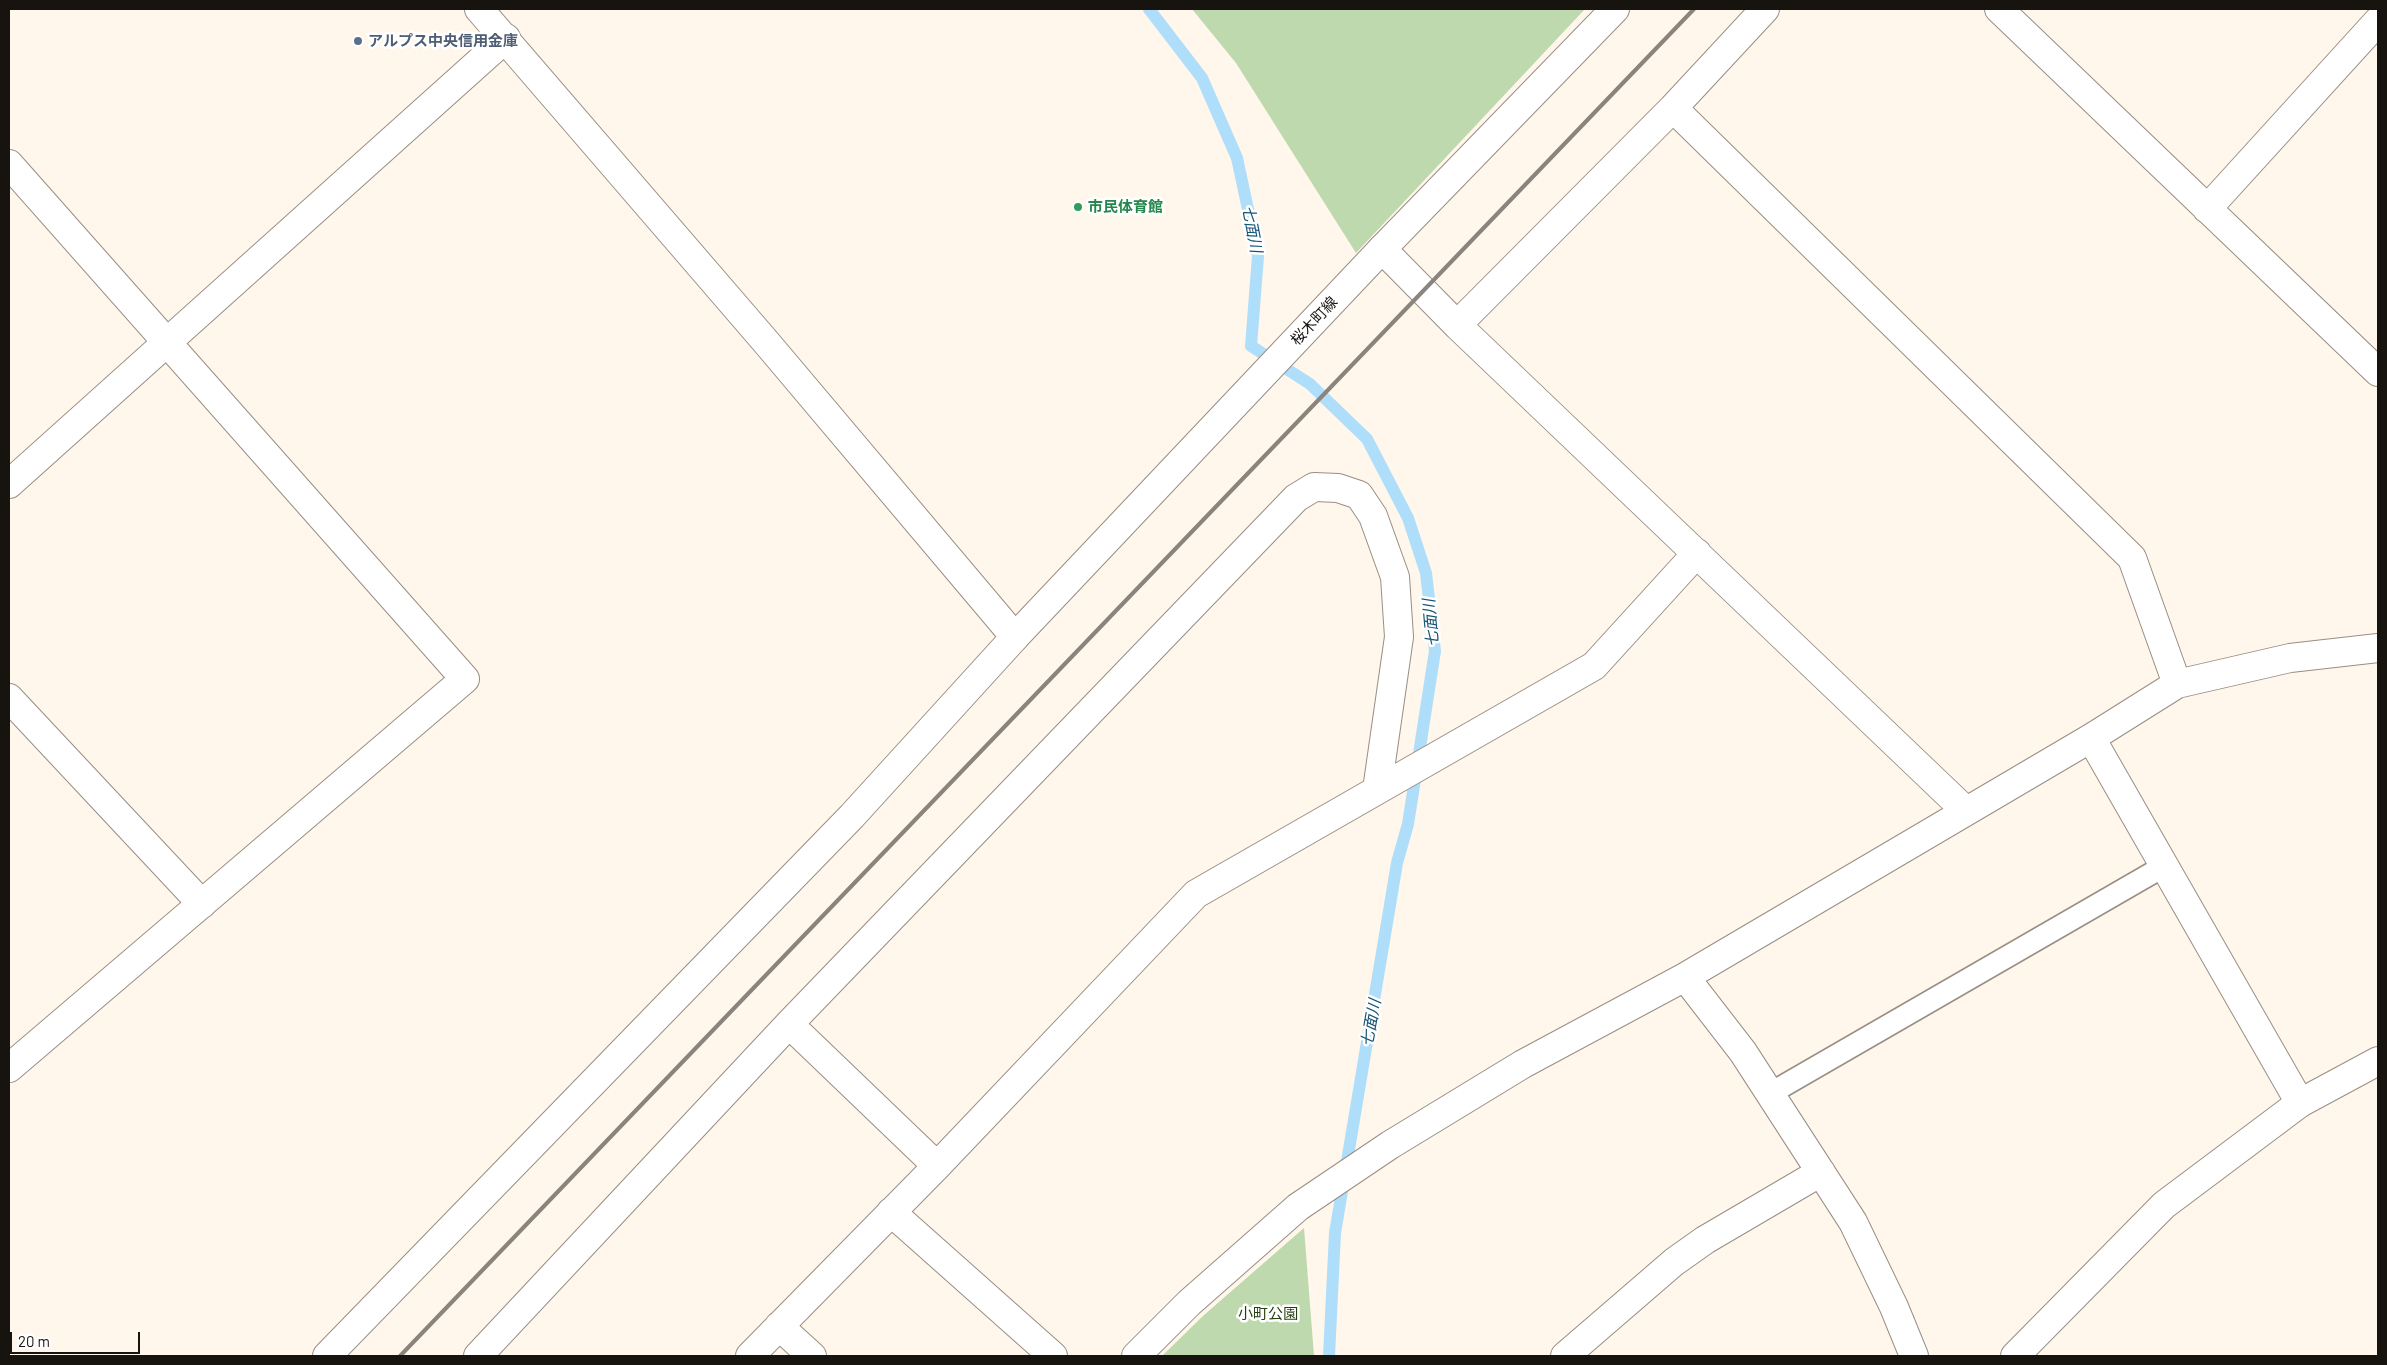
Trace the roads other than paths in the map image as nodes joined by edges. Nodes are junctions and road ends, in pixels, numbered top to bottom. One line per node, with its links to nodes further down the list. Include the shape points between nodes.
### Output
1 (478, 9): 7 (street)
2 (1615, 9): 11 (street, 桜木町線)
3 (1765, 9): 8 (street)
4 (1999, 9): 10 (street)
5 (2366, 9): 6 (street)
6 (2378, 21): 10 (street)
7 (506, 38): 13 (street); 17 (street)
8 (1673, 108): 12 (street); 19 (street, via 2132,558)
9 (9, 164): 13 (street)
10 (2207, 209): 14 (street)
11 (1382, 250): 12 (street); 17 (street, 桜木町線)
12 (1456, 324): 16 (street)
13 (166, 342): 15 (street); 25 (street, via 465,679)
14 (2378, 372)
15 (9, 484)
16 (1697, 553): 22 (street, via 1594,666); 23 (street)
17 (1016, 637): 36 (street, 桜木町線, via 852,816)
18 (2378, 648): 19 (street, via 2290,658)
19 (2177, 684): 21 (street)
20 (9, 698): 25 (street)
21 (2092, 738): 23 (street); 24 (street)
22 (1382, 787): 27 (street, via 1399,637 1395,577 1373,516 1359,495 1338,488 1314,487 1296,498); 32 (street, via 1196,894)
23 (1966, 811): 26 (street)
24 (2166, 865): 30 (lane); 31 (street)
25 (202, 904): 29 (street)
26 (1685, 977): 30 (street); 41 (street, via 1523,1064 1376,1154 1298,1207 1189,1303)
27 (789, 1024): 32 (street); 37 (street)
28 (2378, 1061): 31 (street)
29 (9, 1068)
30 (1771, 1093): 33 (street)
31 (2300, 1102): 44 (street, via 2164,1205)
32 (937, 1166): 34 (street)
33 (1821, 1172): 42 (street, via 1705,1240 1674,1262); 43 (street, via 1853,1222)
34 (891, 1212): 35 (street); 40 (street)
35 (779, 1326): 38 (street); 39 (street)
36 (327, 1356)
37 (478, 1356)
38 (750, 1356)
39 (812, 1356)
40 (1053, 1356)
41 (1136, 1356)
42 (1565, 1356)
43 (1914, 1356)
44 (2015, 1356)

